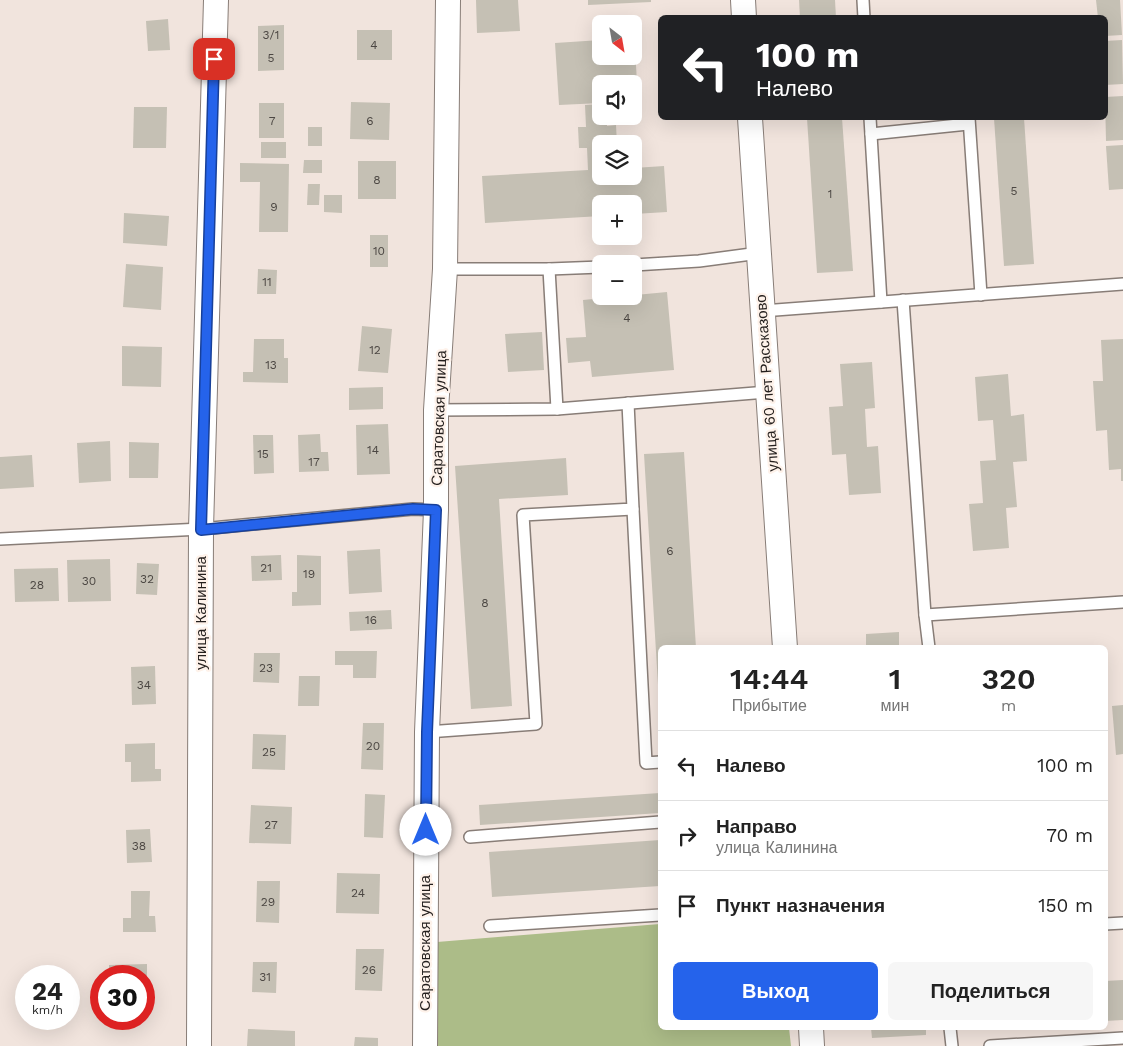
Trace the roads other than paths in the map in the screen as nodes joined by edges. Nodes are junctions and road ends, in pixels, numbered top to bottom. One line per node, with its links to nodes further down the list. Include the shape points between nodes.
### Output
1 (216, 0): 27 (street, улица Калинина)
2 (448, 0): 14 (street, Саратовская улица)
3 (743, 0): 5 (street)
4 (863, 0): 6 (lane)
5 (744, 15)
6 (864, 15)
7 (750, 120): 11 (street, улица 60 лет Рассказово)
8 (870, 120): 10 (lane)
9 (969, 121): 10 (lane); 17 (lane)
10 (871, 134): 19 (lane)
11 (759, 253): 12 (lane, via 699,262); 20 (street, улица 60 лет Рассказово)
12 (642, 265)
13 (592, 268): 15 (lane)
14 (445, 269): 15 (lane); 24 (street, Саратовская улица)
15 (549, 270): 23 (lane)
16 (1123, 284): 17 (lane)
17 (981, 295): 18 (lane)
18 (903, 300): 19 (lane); 30 (lane)
19 (881, 302): 20 (lane)
20 (762, 311): 21 (street, улица 60 лет Рассказово)
21 (768, 392): 22 (lane); 31 (street, улица 60 лет Рассказово)
22 (628, 403): 23 (lane); 25 (lane)
23 (557, 409): 24 (lane)
24 (436, 410): 26 (street, Саратовская улица)
25 (633, 509): 33 (lane, via 523,515 536,724); 34 (lane, via 646,763)
26 (436, 510): 27 (lane, via 413,509); 33 (street, Саратовская улица)
27 (201, 530): 28 (lane); 44 (street, улица Калинина)
28 (0, 539)
29 (1123, 602): 30 (lane)
30 (925, 615): 32 (lane)
31 (785, 645)
32 (929, 645)
33 (427, 732): 45 (street, Саратовская улица)
34 (658, 762)
35 (658, 822): 36 (lane)
36 (470, 837)
37 (658, 915): 40 (lane)
38 (1123, 923): 39 (lane)
39 (1108, 924)
40 (490, 926)
41 (811, 1030): 46 (street)
42 (950, 1030): 47 (lane)
43 (1123, 1038): 48 (lane)
44 (199, 1046)
45 (425, 1046)
46 (812, 1046)
47 (952, 1046)
48 (990, 1046)

